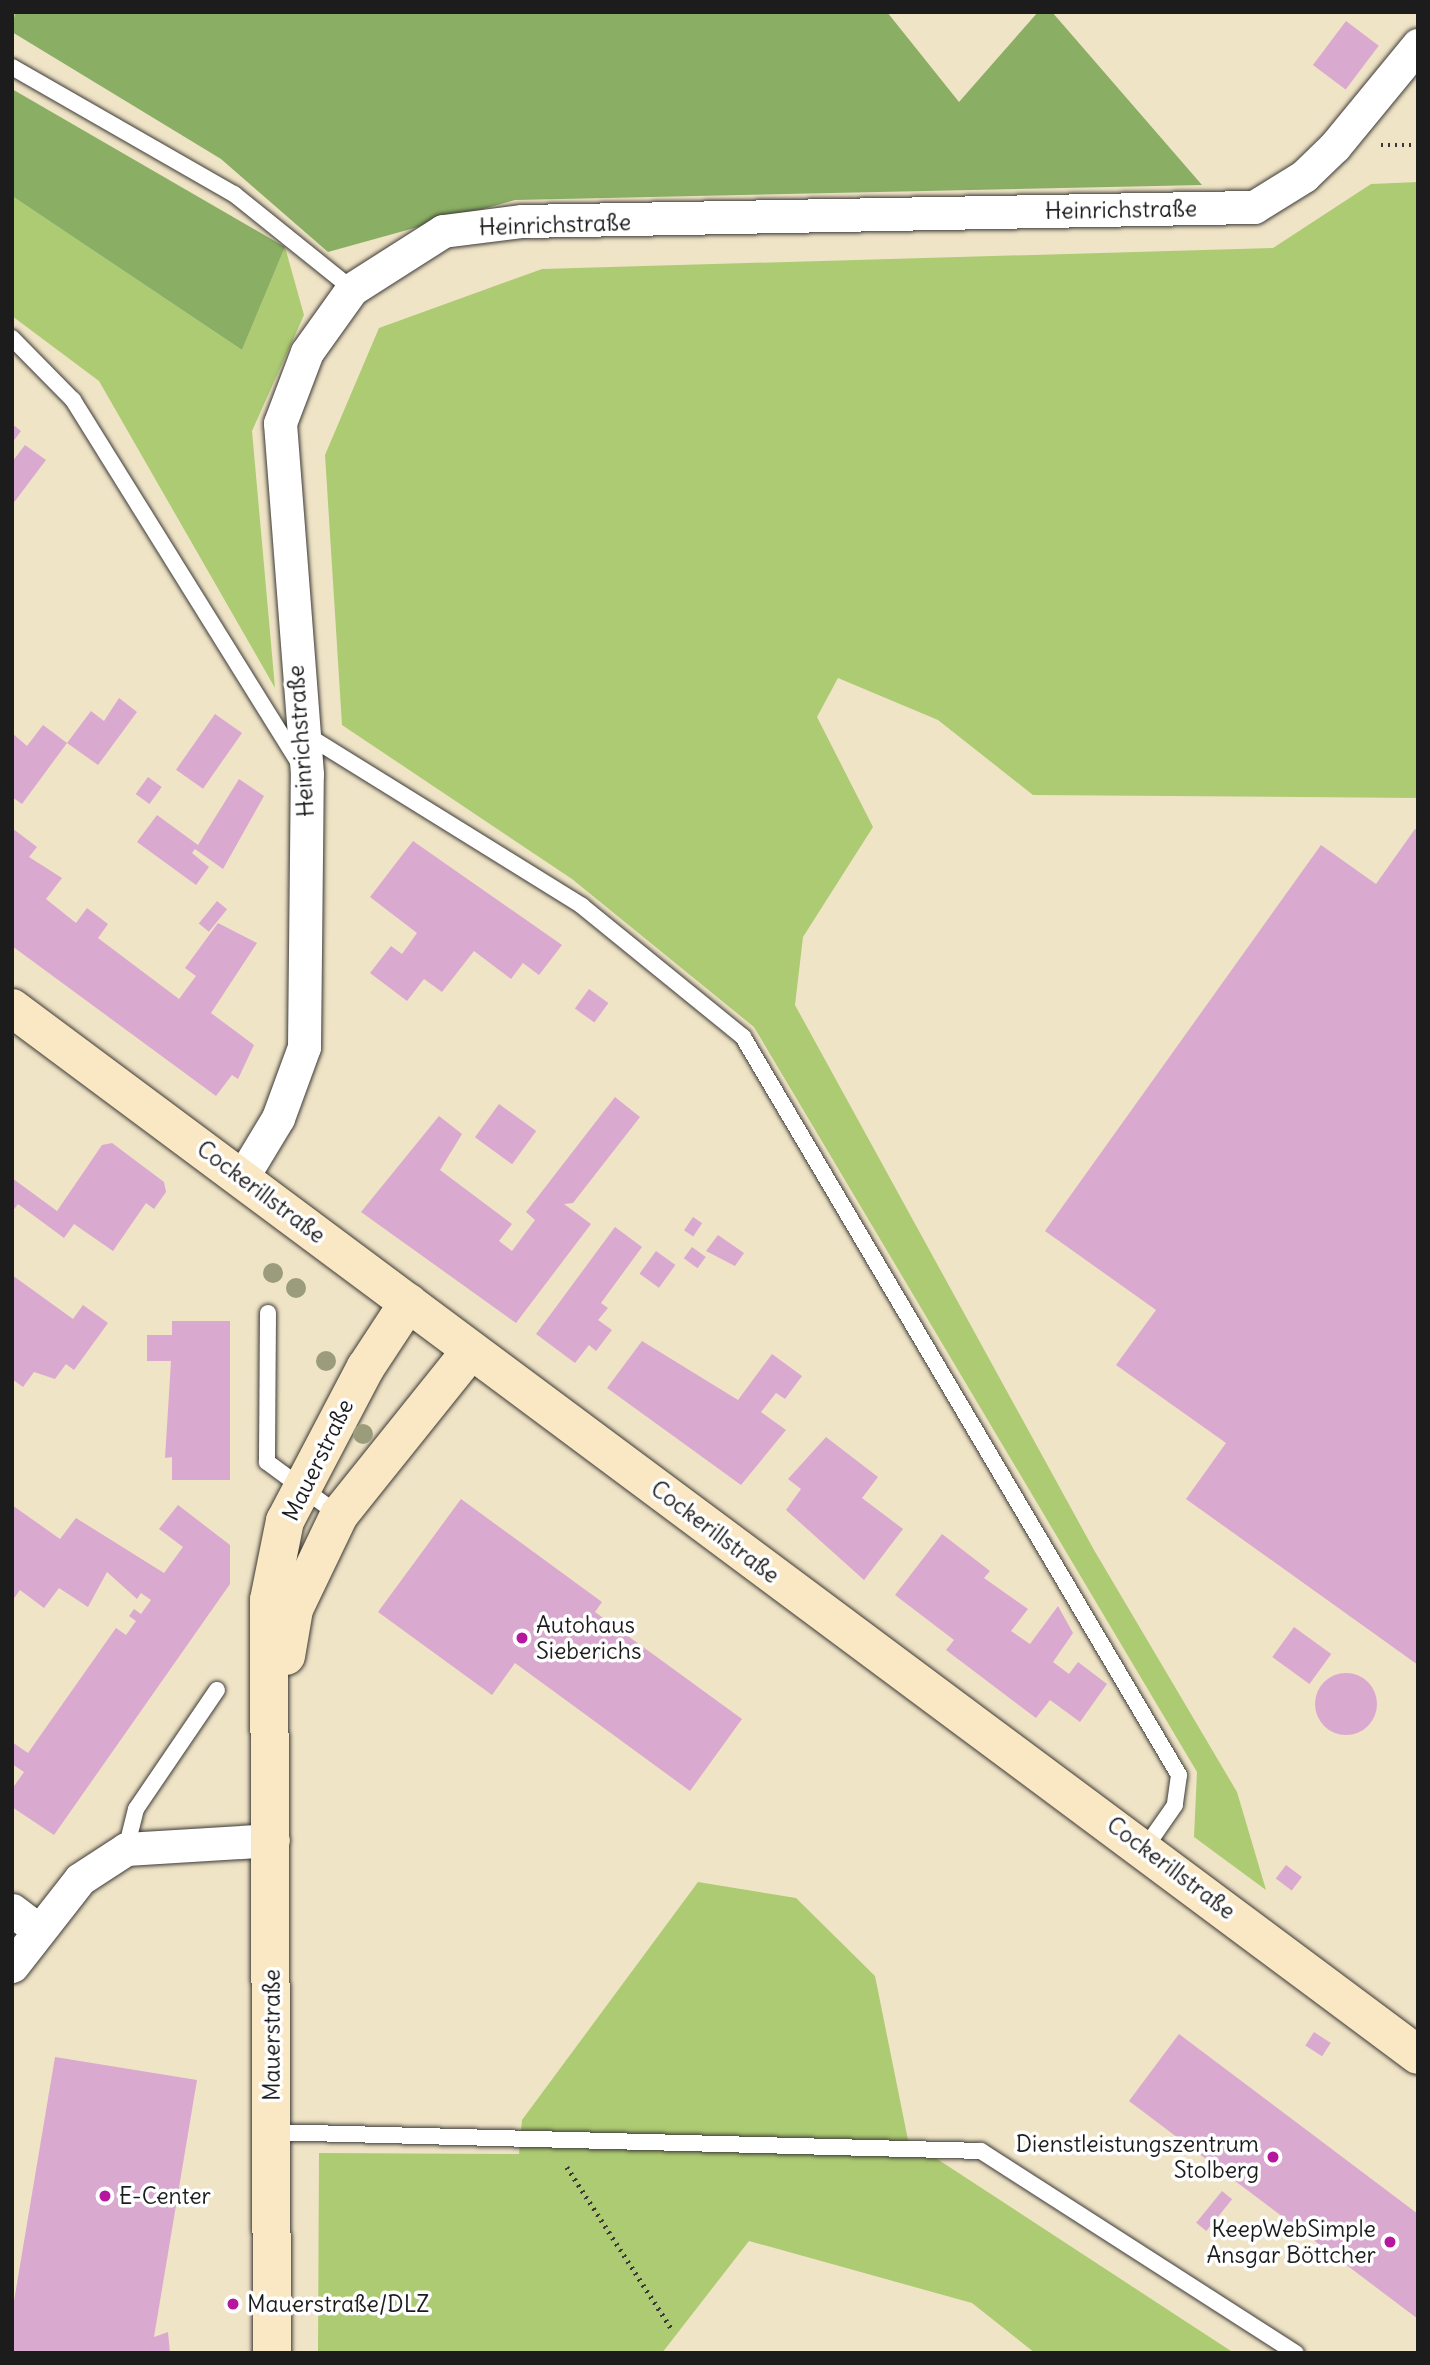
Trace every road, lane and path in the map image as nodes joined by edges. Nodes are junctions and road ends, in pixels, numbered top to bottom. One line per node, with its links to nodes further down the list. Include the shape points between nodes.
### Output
1 (1418, 45): 3 (street, Heinrichstraße, via 1327,153 1254,207 522,221 443,232)
2 (12, 67): 3 (lane, via 234,194)
3 (352, 289): 5 (street, Heinrichstraße, via 307,352 280,423)
4 (12, 338): 6 (lane, via 73,400)
5 (303, 733): 6 (street, Heinrichstraße); 17 (lane, via 582,906 743,1037 1179,1775 1175,1805)
6 (307, 774): 8 (street, Heinrichstraße, via 304,1047 278,1118)
7 (12, 1008): 8 (main road, Cockerillstraße)
8 (243, 1176): 9 (main road, Cockerillstraße)
9 (408, 1303): 11 (main road, Cockerillstraße); 12 (main road, Mauerstraße)
10 (268, 1313): 12 (lane, via 267,1462)
11 (471, 1350): 13 (main road, Mauerstraße); 17 (main road, Cockerillstraße)
12 (302, 1488): 13 (lane); 15 (main road, Mauerstraße, via 285,1521 269,1600)
13 (339, 1516): 15 (main road, Mauerstraße, via 295,1609)
14 (217, 1690): 18 (lane, via 136,1809)
15 (274, 1717): 16 (main road, Mauerstraße)
16 (273, 1840): 18 (street); 22 (main road, Mauerstraße)
17 (1145, 1848): 21 (main road, Cockerillstraße)
18 (126, 1850): 19 (street)
19 (25, 1920): 20 (street)
20 (12, 1966)
21 (1418, 2055)
22 (271, 2132): 23 (lane); 25 (main road, Mauerstraße)
23 (549, 2139): 24 (path); 26 (lane, via 981,2151)
24 (673, 2331)
25 (272, 2353)
26 (1296, 2353)

